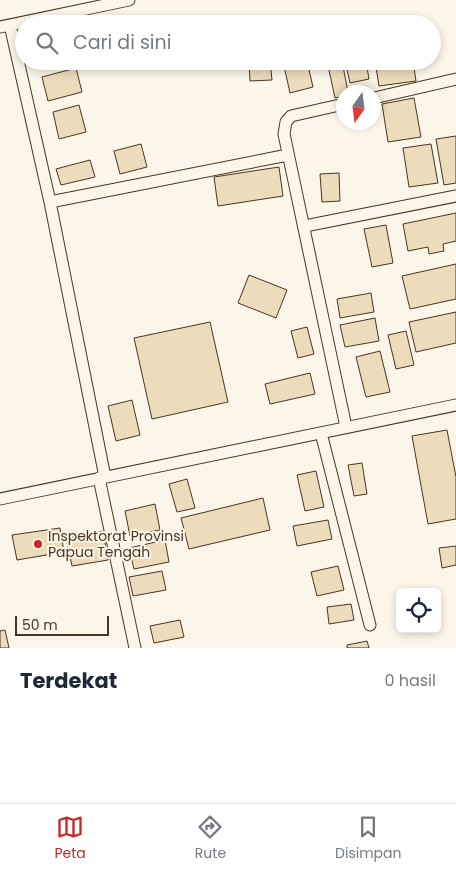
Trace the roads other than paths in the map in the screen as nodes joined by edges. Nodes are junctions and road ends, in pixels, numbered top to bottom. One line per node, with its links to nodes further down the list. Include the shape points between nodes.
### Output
1 (129, 0): 2 (street)
2 (57, 15)
3 (5, 26): 4 (street)
4 (15, 65)
5 (16, 70): 11 (street)
6 (456, 79): 7 (street)
7 (381, 96)
8 (336, 106): 9 (street, via 288,119 284,134)
9 (288, 155): 11 (street); 12 (street)
10 (456, 196): 12 (street)
11 (50, 202): 16 (street)
12 (305, 226): 14 (street)
13 (456, 405): 14 (street)
14 (346, 427): 15 (street)
15 (321, 432): 16 (street); 18 (street)
16 (102, 477): 17 (street); 19 (street)
17 (0, 499)
18 (370, 625)
19 (135, 648)

